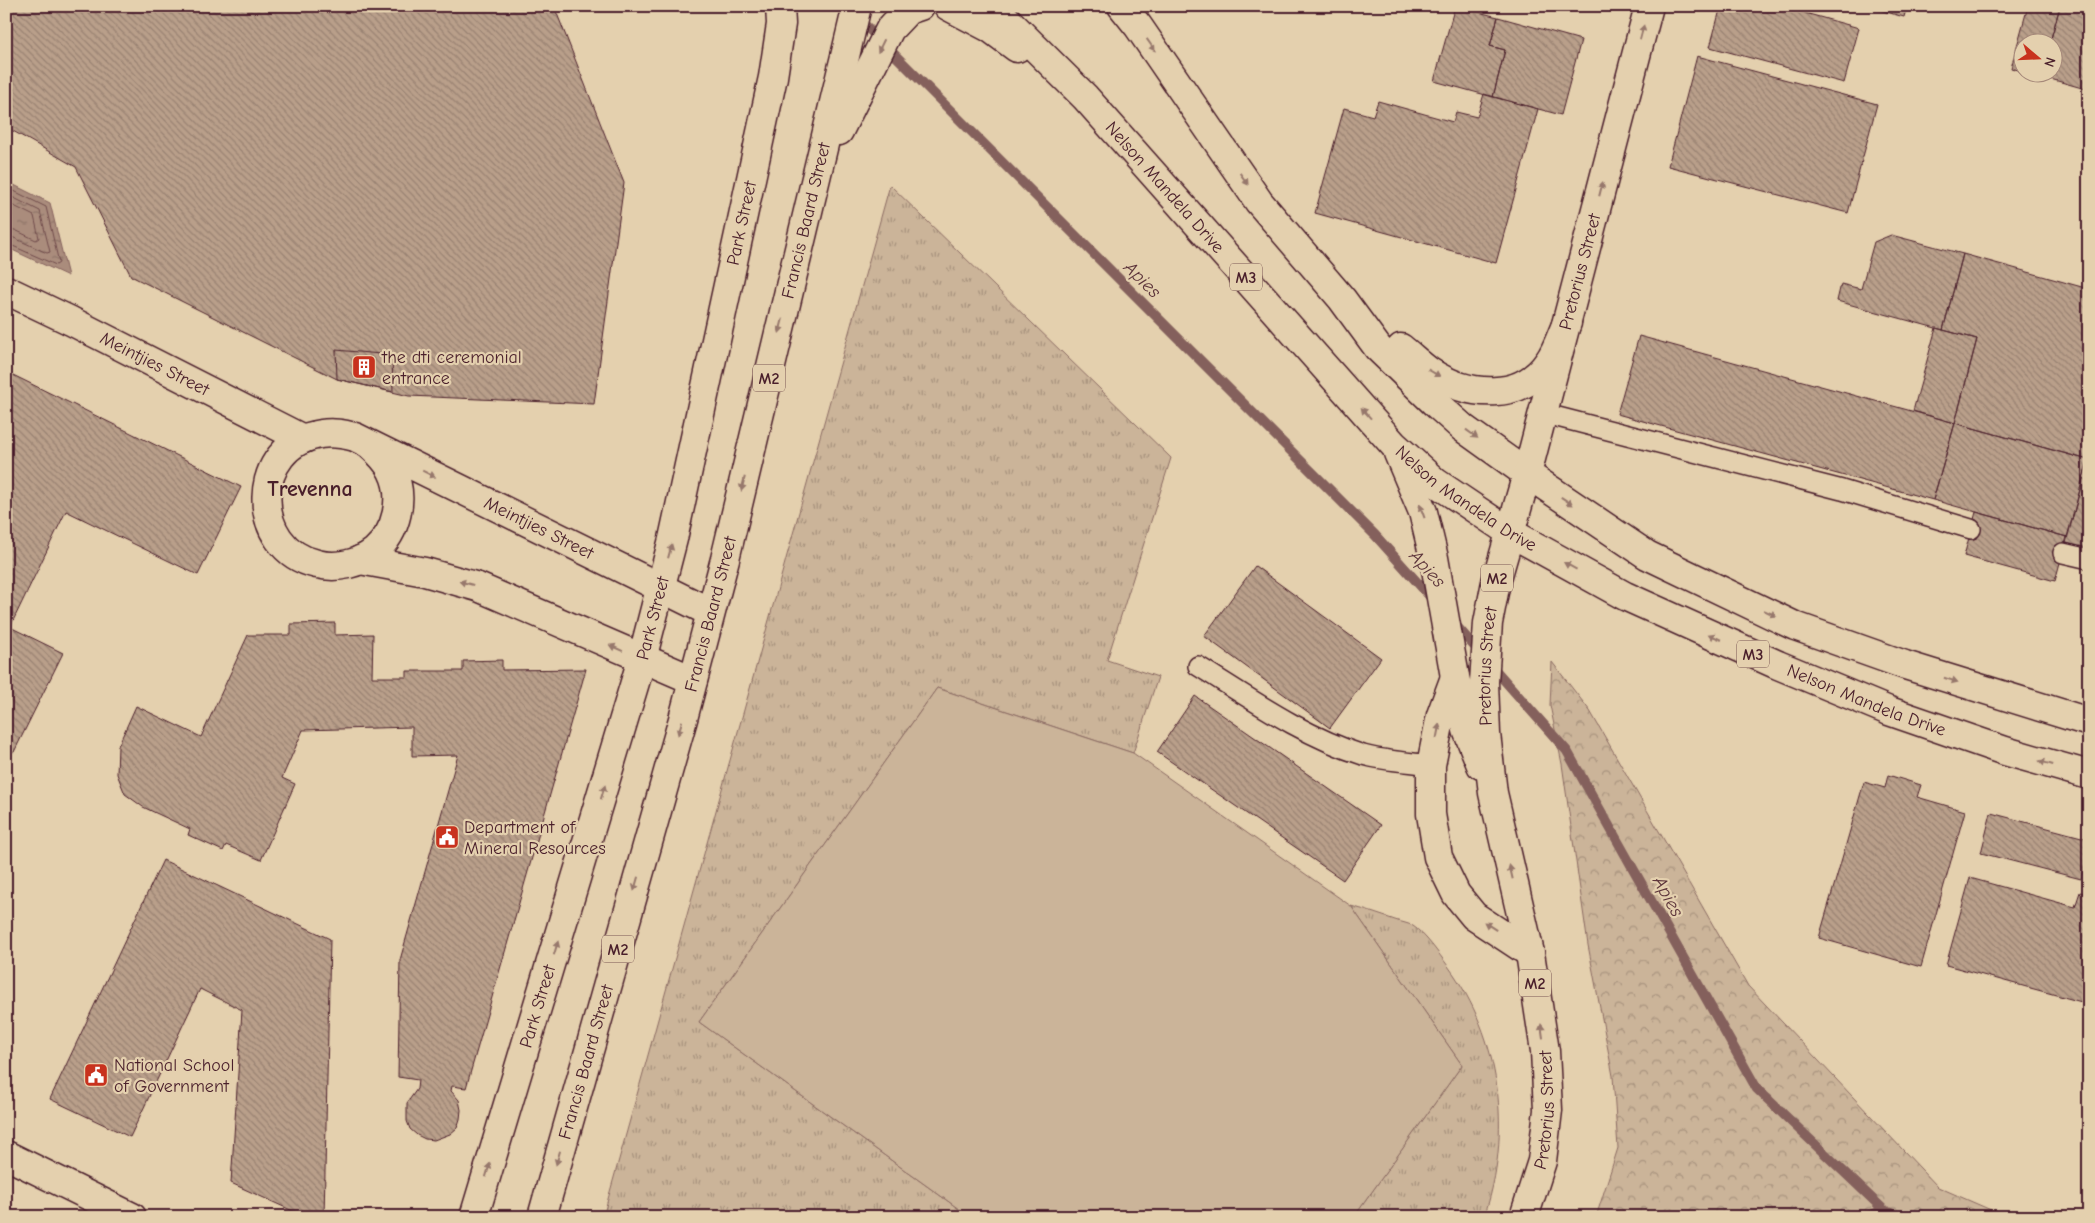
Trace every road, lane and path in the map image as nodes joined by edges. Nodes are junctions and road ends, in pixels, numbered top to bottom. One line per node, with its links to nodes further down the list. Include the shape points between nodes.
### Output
1 (780, 6): 23 (main road, Park Street, one-way to 1, via 769,96)
2 (857, 6): 8 (main road, Francis Baard Street / M2)
3 (948, 6): 9 (main road, via 990,28)
4 (993, 6): 9 (main road, Nelson Mandela Drive / M3)
5 (1122, 6): 11 (main road, M3, one-way to 11, via 1260,202)
6 (1649, 6): 12 (main road, Pretorius Street, one-way to 6)
7 (914, 8): 8 (main road, one-way to 8, via 890,29)
8 (851, 81): 24 (main road, Francis Baard Street / M2, one-way to 24, via 818,174)
9 (1085, 98): 16 (main road, Nelson Mandela Drive / M3, one-way to 9)
10 (6, 290): 14 (main road, Meintjies Street)
11 (1342, 299): 12 (main road, one-way to 12, via 1431,372 1455,384 1486,392 1520,387 1535,376 1549,361); 17 (main road, M3, one-way to 17, via 1378,348 1435,403)
12 (1567, 323): 13 (main road, Pretorius Street)
13 (1542, 413): 17 (main road, Pretorius Street); 18 (lane, via 1842,490)
14 (304, 439): 15 (main road, via 338,433); 22 (main road, via 289,448 269,477 265,494 266,512 272,528 294,555 309,562 344,566)
15 (370, 445): 22 (main road, via 383,456 392,471 398,488 398,505 387,538); 23 (main road, Meintjies Street, one-way to 23)
16 (1394, 445): 19 (main road, Nelson Mandela Drive / M3, via 1435,482); 27 (main road, one-way to 16, via 1423,512)
17 (1526, 474): 19 (main road, Pretorius Street / M2); 29 (main road, M3, one-way to 29, via 1647,555 1795,626 1905,665)
18 (1972, 529)
19 (1511, 533): 31 (main road, Nelson Mandela Drive / M3, one-way to 19, via 1889,711 1778,665 1625,596); 32 (main road, Pretorius Street / M2, via 1488,623 1484,682)
20 (2063, 553): 21 (lane)
21 (2089, 559)
22 (360, 560): 25 (main road, one-way to 22, via 478,587 425,572)
23 (660, 587): 24 (main road, Meintjies Street); 25 (main road, Park Street)
24 (710, 612): 28 (main road, Francis Baard Street / M2)
25 (642, 659): 28 (main road); 36 (main road, Park Street, one-way to 25)
26 (1198, 666): 30 (lane, via 1279,717 1330,744 1365,755)
27 (1453, 666): 30 (main road, one-way to 27); 32 (main road, via 1467,730)
28 (693, 680): 37 (main road, Francis Baard Street / M2, one-way to 37)
29 (2089, 722)
30 (1431, 765): 33 (main road, one-way to 30, via 1474,916 1456,894 1438,856 1431,814)
31 (2089, 776)
32 (1493, 792): 33 (main road, Pretorius Street / M2, one-way to 32)
33 (1530, 953): 38 (main road, Pretorius Street / M2, one-way to 33, via 1542,1161 1548,1110 1544,1052)
34 (6, 1155): 35 (main road)
35 (132, 1217)
36 (474, 1217)
37 (542, 1217)
38 (1524, 1217)

